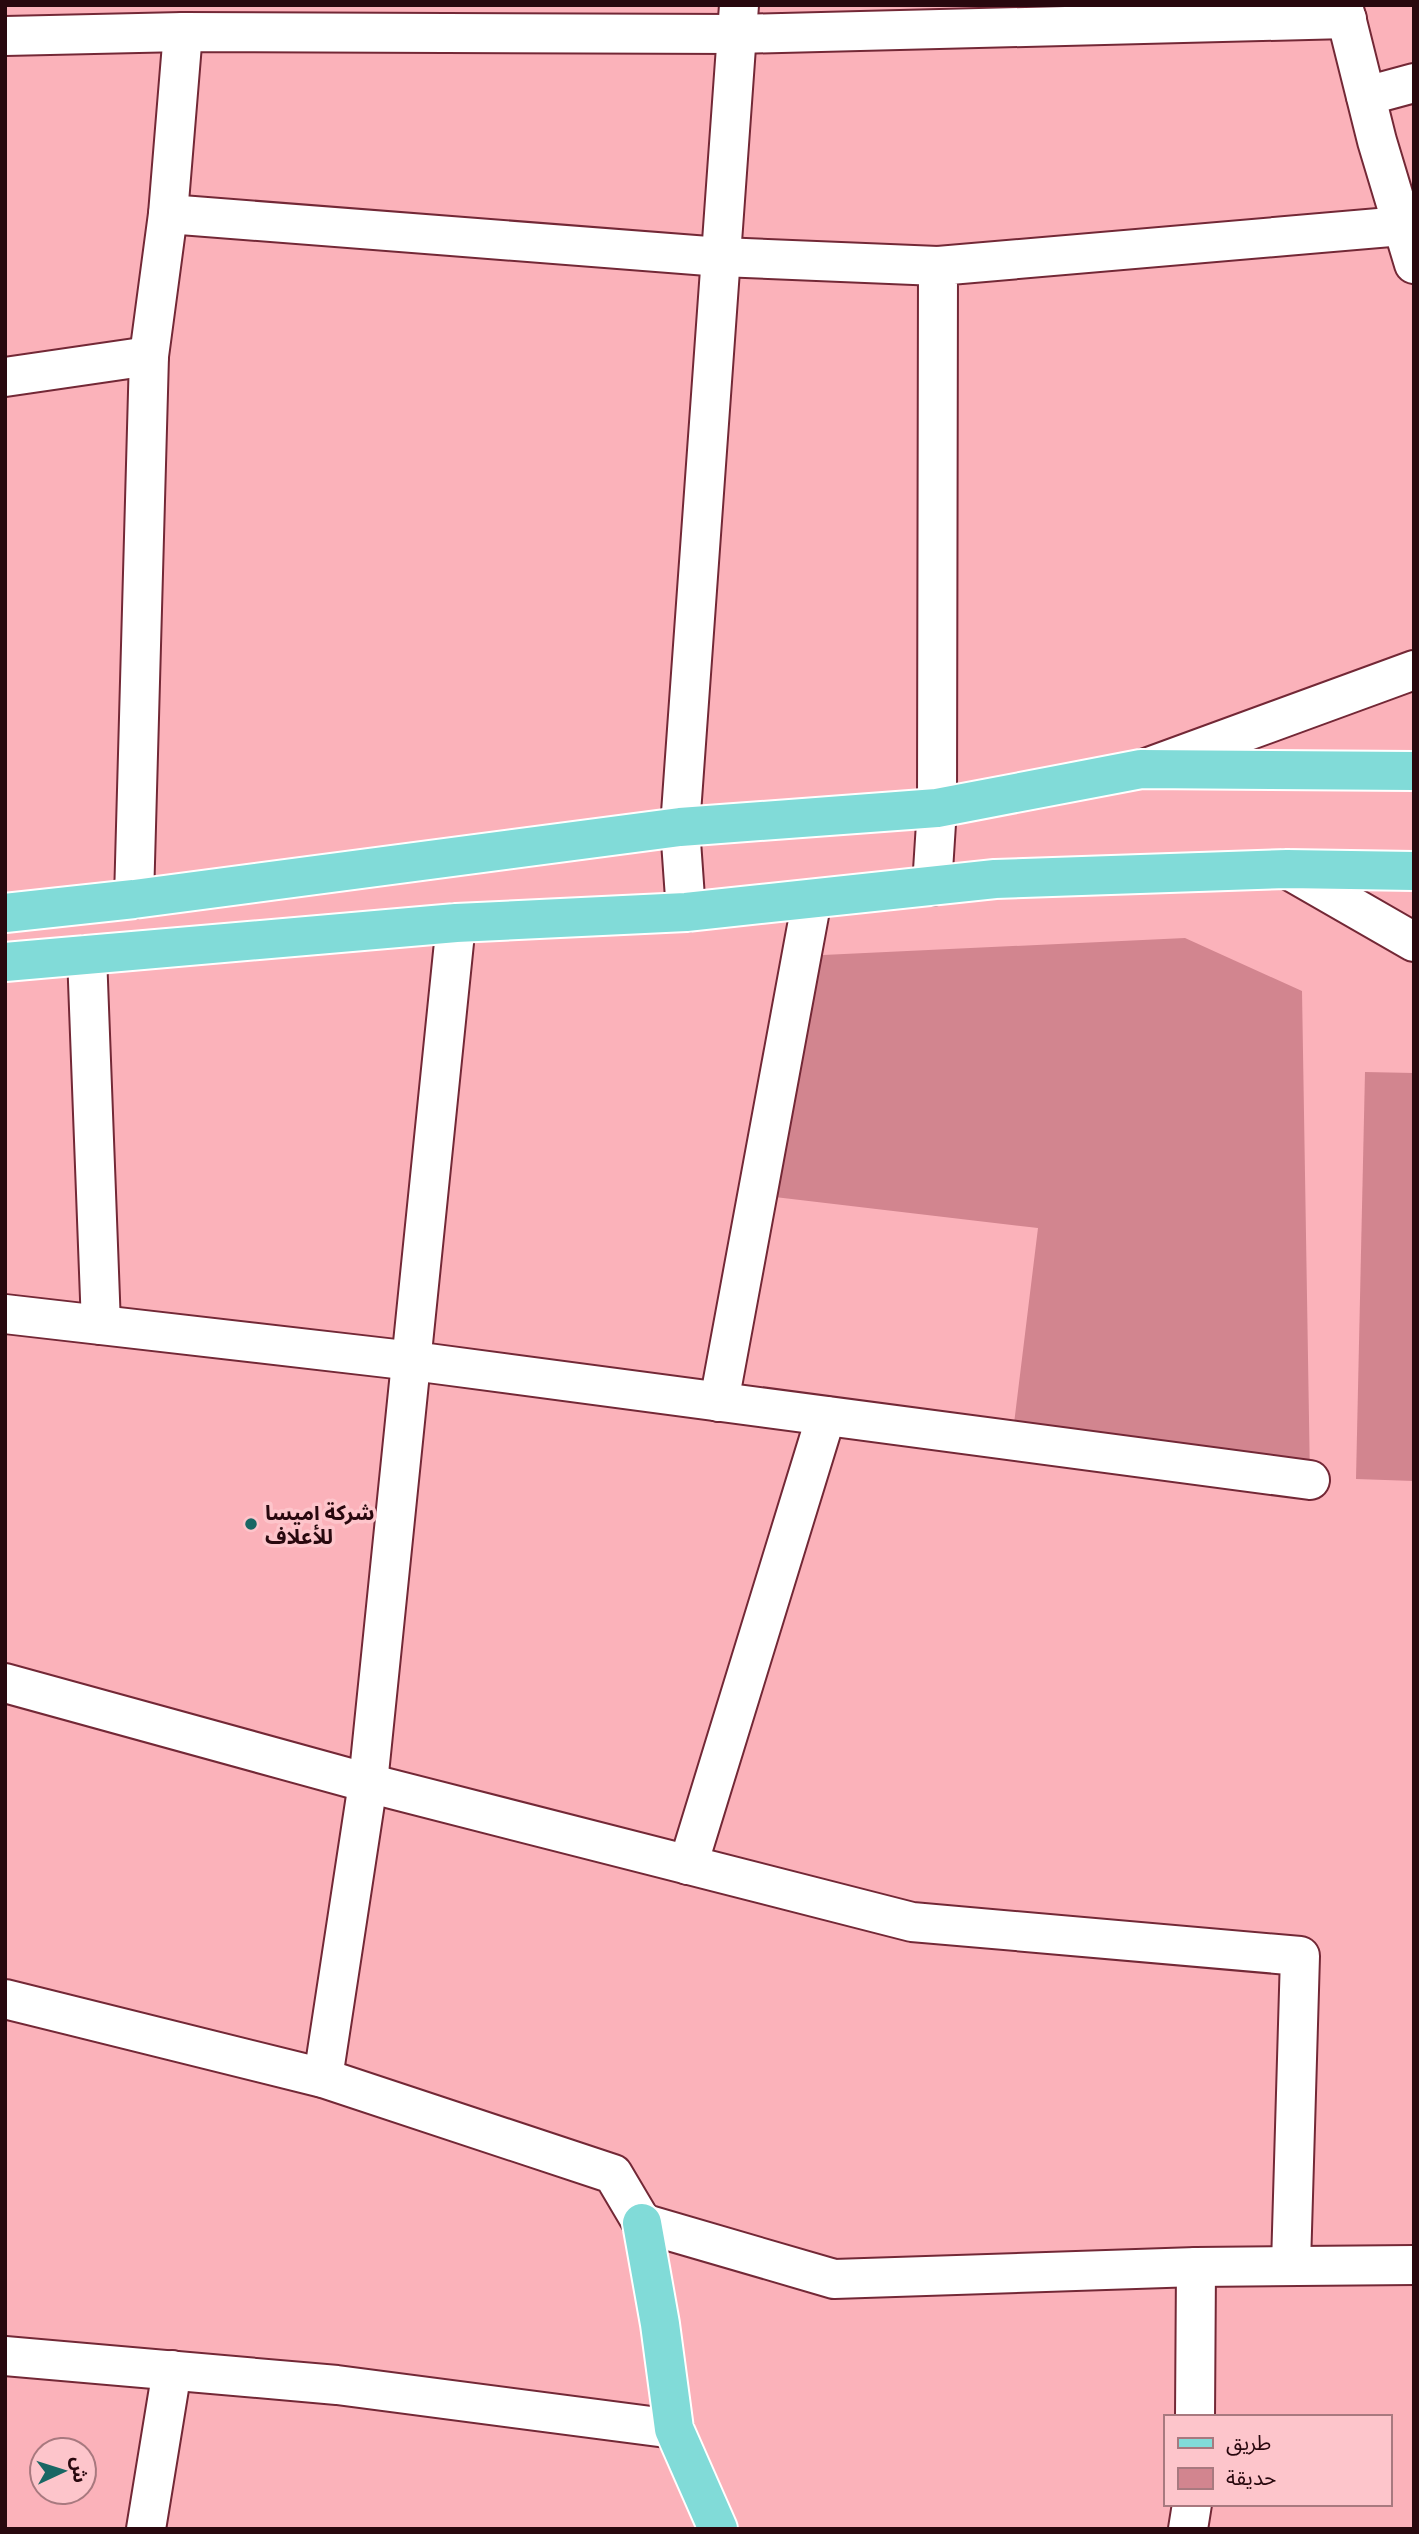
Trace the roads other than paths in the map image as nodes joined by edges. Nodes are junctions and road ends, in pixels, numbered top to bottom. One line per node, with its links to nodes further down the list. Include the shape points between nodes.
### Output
1 (9, 5): 2 (street)
2 (5, 11)
3 (1345, 12): 4 (street); 8 (street)
4 (738, 20): 5 (street); 11 (street)
5 (183, 32): 6 (street); 9 (street)
6 (5, 36)
7 (1414, 83): 8 (street)
8 (1366, 96): 10 (street)
9 (168, 214): 11 (street); 14 (street)
10 (1402, 226): 12 (street); 13 (street)
11 (721, 257): 13 (street); 20 (street)
12 (1414, 264)
13 (939, 266): 19 (street)
14 (149, 356): 15 (street); 24 (street)
15 (5, 377)
16 (1414, 670): 17 (street)
17 (1141, 769): 18 (main road); 19 (main road)
18 (1414, 771)
19 (937, 808): 20 (main road); 23 (street)
20 (680, 827): 24 (main road); 26 (street)
21 (1287, 869): 22 (main road); 23 (main road, via 995,879); 29 (street)
22 (1414, 871)
23 (932, 886): 25 (main road)
24 (134, 899): 27 (main road)
25 (812, 899): 26 (main road); 35 (street)
26 (686, 912): 28 (main road)
27 (5, 913)
28 (456, 923): 30 (main road); 34 (street)
29 (1414, 942)
30 (87, 955): 31 (main road); 33 (street)
31 (5, 962)
32 (5, 1314): 33 (street)
33 (101, 1325): 34 (street)
34 (413, 1361): 35 (street); 39 (street)
35 (719, 1402): 36 (street)
36 (826, 1416): 37 (street); 40 (street)
37 (1310, 1480)
38 (5, 1683): 39 (street)
39 (368, 1783): 40 (street); 42 (street)
40 (688, 1865): 44 (street, via 912,1922 1300,1956)
41 (5, 1999): 42 (street)
42 (323, 2078): 43 (street, via 612,2174)
43 (642, 2224): 46 (street, via 834,2279); 50 (main road)
44 (1291, 2265): 45 (street); 46 (street)
45 (1414, 2265)
46 (1196, 2267): 49 (street)
47 (5, 2356): 48 (street)
48 (172, 2370): 50 (street, via 337,2385); 52 (street)
49 (1195, 2415)
50 (674, 2429): 53 (main road)
51 (1192, 2506): 54 (street)
52 (146, 2529)
53 (718, 2529)
54 (1188, 2529)

